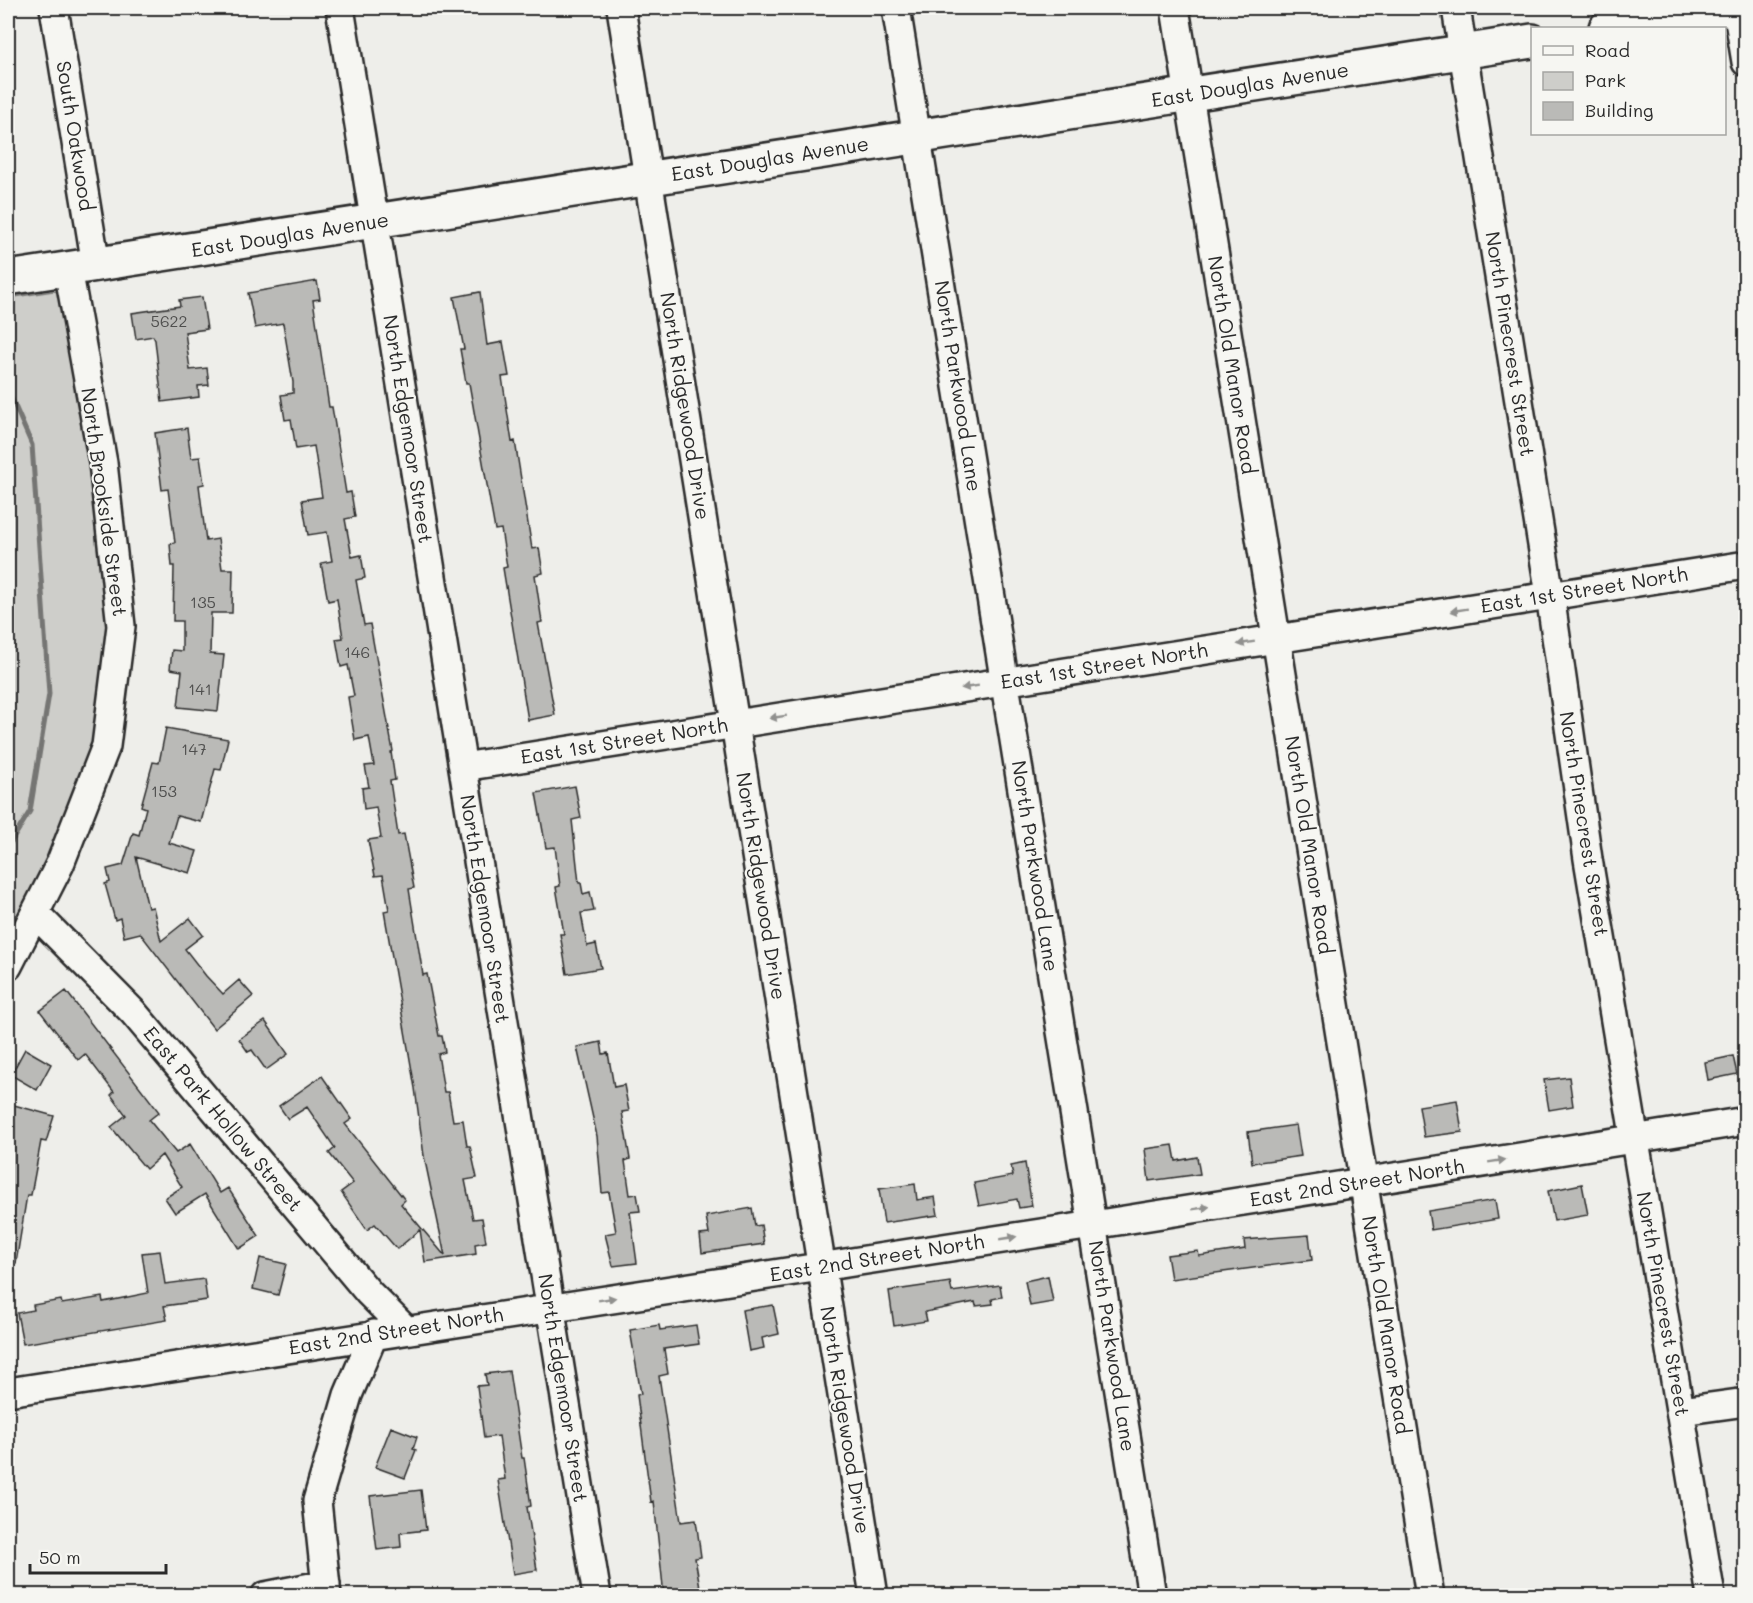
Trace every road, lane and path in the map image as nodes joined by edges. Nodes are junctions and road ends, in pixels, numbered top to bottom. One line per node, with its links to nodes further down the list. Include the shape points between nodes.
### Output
1 (54, 8): 17 (street, South Oakwood)
2 (340, 8): 16 (street, North Edgemoor Street)
3 (621, 8): 15 (street, North Ridgewood Drive)
4 (896, 8): 14 (street, North Parkwood Lane)
5 (1175, 8): 13 (street, North Old Manor Road)
6 (1456, 8): 11 (street, North Pinecrest Street)
7 (1732, 8): 9 (main road)
8 (1737, 8): 12 (street)
9 (1612, 27)
10 (1531, 41): 11 (main road, East Douglas Avenue)
11 (1463, 52): 13 (main road, East Douglas Avenue); 20 (street, North Pinecrest Street)
12 (1746, 62)
13 (1189, 95): 14 (main road, East Douglas Avenue); 21 (street, North Old Manor Road)
14 (917, 136): 15 (main road, East Douglas Avenue); 22 (street, North Parkwood Lane)
15 (648, 177): 16 (main road, East Douglas Avenue); 23 (street, North Ridgewood Drive)
16 (375, 222): 17 (main road, East Douglas Avenue); 24 (street, North Edgemoor Street)
17 (82, 267): 18 (main road, East Douglas Avenue); 25 (street, North Brookside Street, via 121,626 106,746 60,864)
18 (8, 278)
19 (1746, 565): 20 (street, East 1st Street North)
20 (1550, 595): 21 (street, East 1st Street North, one-way to 21); 28 (street, North Pinecrest Street, via 1588,859)
21 (1276, 639): 22 (street, East 1st Street North, one-way to 22); 29 (street, North Old Manor Road)
22 (1006, 681): 23 (street, East 1st Street North, one-way to 23); 30 (street, North Parkwood Lane)
23 (735, 724): 24 (street, East 1st Street North); 31 (street, North Ridgewood Drive)
24 (463, 767): 32 (street, North Edgemoor Street)
25 (35, 913): 26 (street, North Brookside Street); 33 (street, East Park Hollow Street, via 133,1012 369,1293)
26 (8, 966)
27 (1746, 1121): 28 (street, East 2nd Street North)
28 (1635, 1139): 29 (street, East 2nd Street North, one-way to 28); 37 (street, North Pinecrest Street)
29 (1363, 1183): 30 (street, East 2nd Street North, one-way to 29); 43 (street, North Old Manor Road)
30 (1093, 1226): 31 (street, East 2nd Street North, one-way to 30); 42 (street, North Parkwood Lane)
31 (821, 1267): 32 (street, East 2nd Street North, one-way to 31); 41 (street, North Ridgewood Drive)
32 (550, 1308): 33 (street, East 2nd Street North); 40 (street, North Edgemoor Street)
33 (406, 1330): 34 (street, East 2nd Street North)
34 (374, 1334): 35 (street, East 2nd Street North); 38 (street, via 348,1395 317,1502)
35 (8, 1392)
36 (1746, 1402): 37 (street)
37 (1681, 1411): 44 (street, North Pinecrest Street)
38 (326, 1590): 39 (street)
39 (265, 1596)
40 (597, 1596)
41 (874, 1596)
42 (1152, 1596)
43 (1430, 1596)
44 (1711, 1596)

